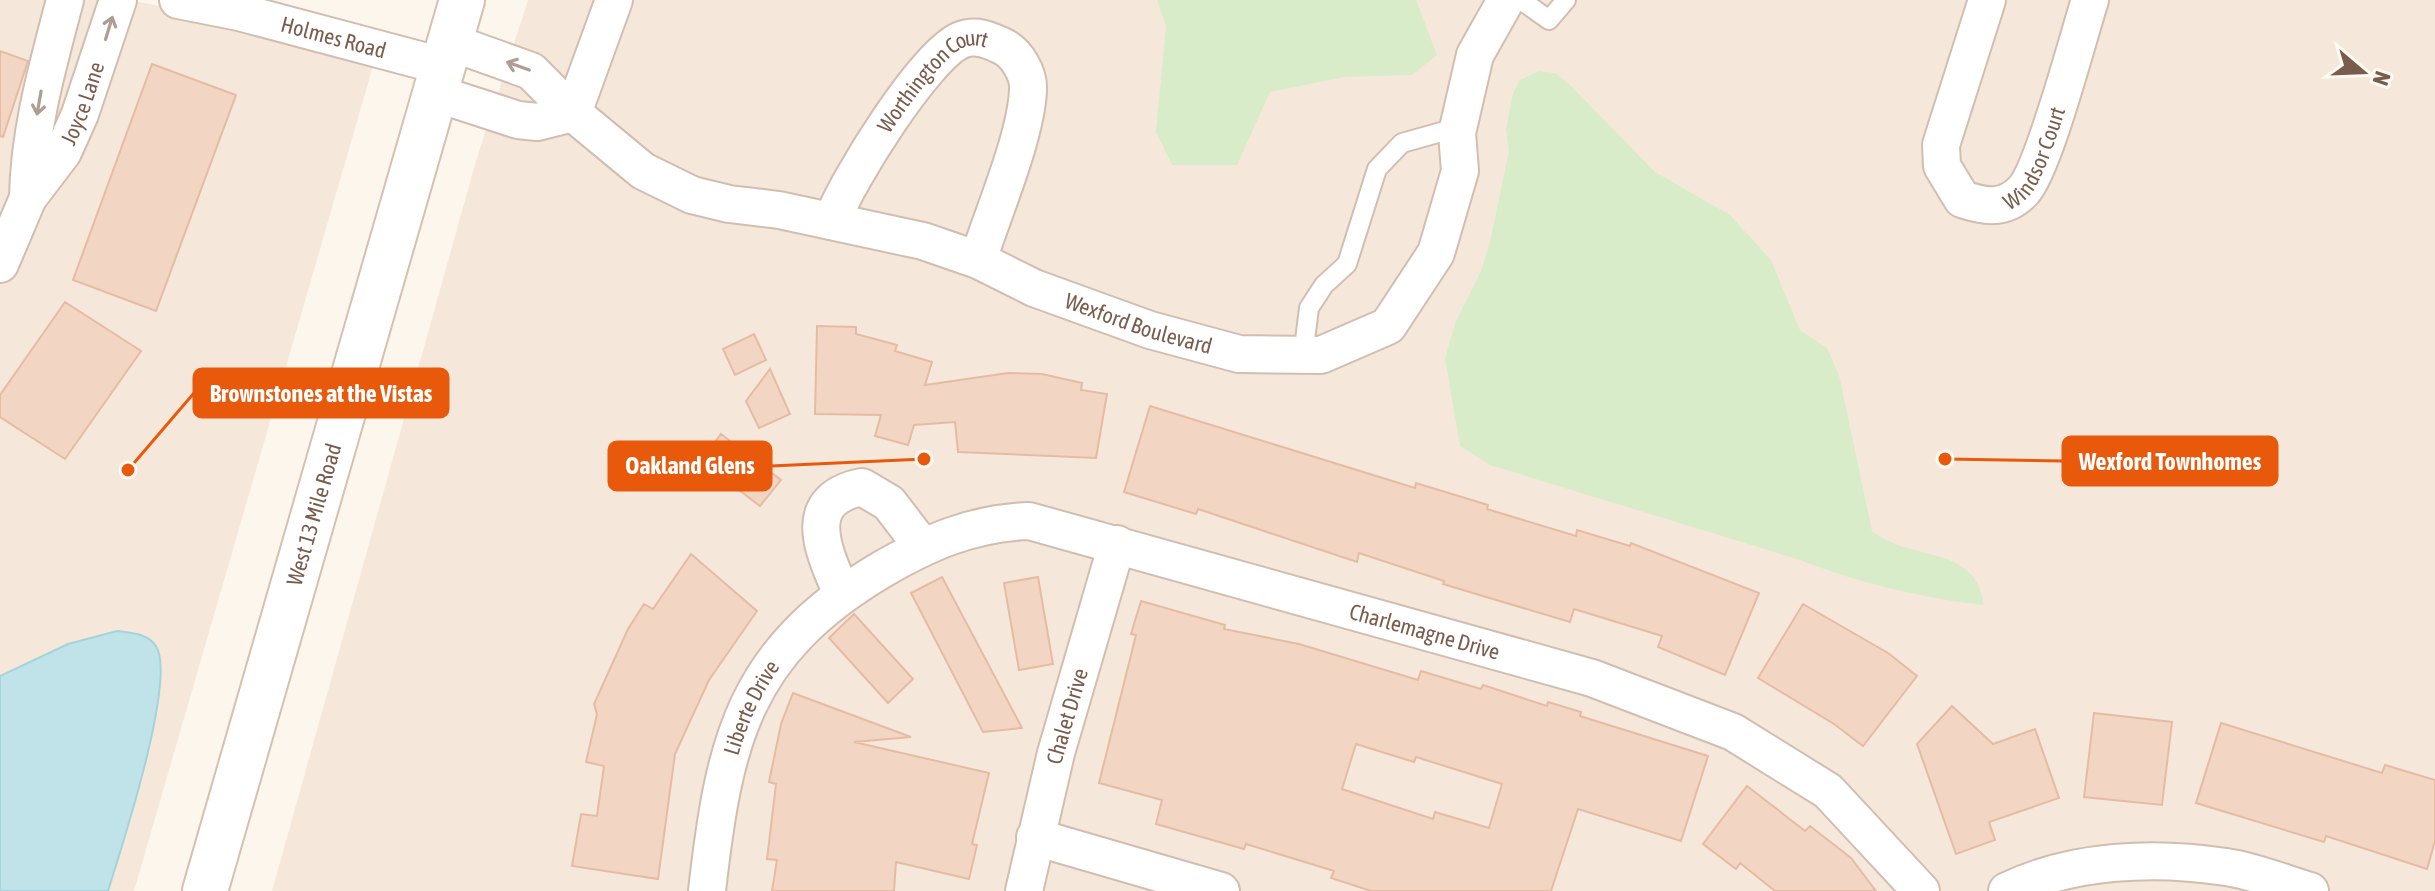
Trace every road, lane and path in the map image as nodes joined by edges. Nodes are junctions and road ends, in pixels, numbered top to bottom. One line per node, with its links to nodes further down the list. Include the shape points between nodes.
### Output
1 (65, 0): 14 (street, Joyce Lane, one-way to 14, via 43,81)
2 (118, 0): 14 (street, Joyce Lane, one-way to 2, via 63,152)
3 (178, 0): 11 (street, Holmes Road)
4 (462, 0): 11 (street, West 13 Mile Road)
5 (614, 0): 12 (street)
6 (1506, 0): 13 (street, Wexford Boulevard, via 1475,55)
7 (1521, 0): 8 (lane, via 1549,20)
8 (1566, 0)
9 (1987, 0): 10 (street, Windsor Court, via 1941,145 1942,166 1962,199 1996,207 2034,176)
10 (2090, 0)
11 (442, 67): 12 (street, Wexford Boulevard, one-way to 11, via 531,71); 12 (street, via 518,120 537,122); 24 (street, West 13 Mile Road)
12 (573, 113): 15 (street, Wexford Boulevard, via 643,171 692,195)
13 (1459, 127): 18 (lane, via 1402,143 1377,169 1347,264 1309,308); 18 (street, Wexford Boulevard, via 1460,171 1436,253 1422,280 1388,326 1347,347)
14 (28, 198): 17 (street, Joyce Lane)
15 (832, 221): 16 (street, Wexford Boulevard, via 923,241); 16 (street, Worthington Court, via 842,193 925,75 960,40 976,36 1008,49 1020,62 1029,87)
16 (978, 260): 18 (street, Wexford Boulevard, via 1034,288 1150,330 1239,354)
17 (0, 264)
18 (1303, 356)
19 (1117, 544): 20 (street, Charlemagne Drive, via 1029,521 960,531); 23 (street, Chalet Drive); 28 (street, Charlemagne Drive, via 1592,678 1733,732 1828,791)
20 (922, 546): 21 (street, Charlemagne Drive); 22 (street, via 889,503 862,487 841,492 823,509 820,533)
21 (877, 572): 22 (street, Liberte Drive)
22 (842, 594): 25 (street, Liberte Drive, via 806,622 754,691 724,769)
23 (1035, 837): 26 (street, Chalet Drive); 27 (street)
24 (205, 891)
25 (707, 891)
26 (1024, 891)
27 (1221, 891)
28 (1921, 891)
29 (2007, 891): 30 (street, via 2096,864 2152,862 2227,867)
30 (2310, 891)

